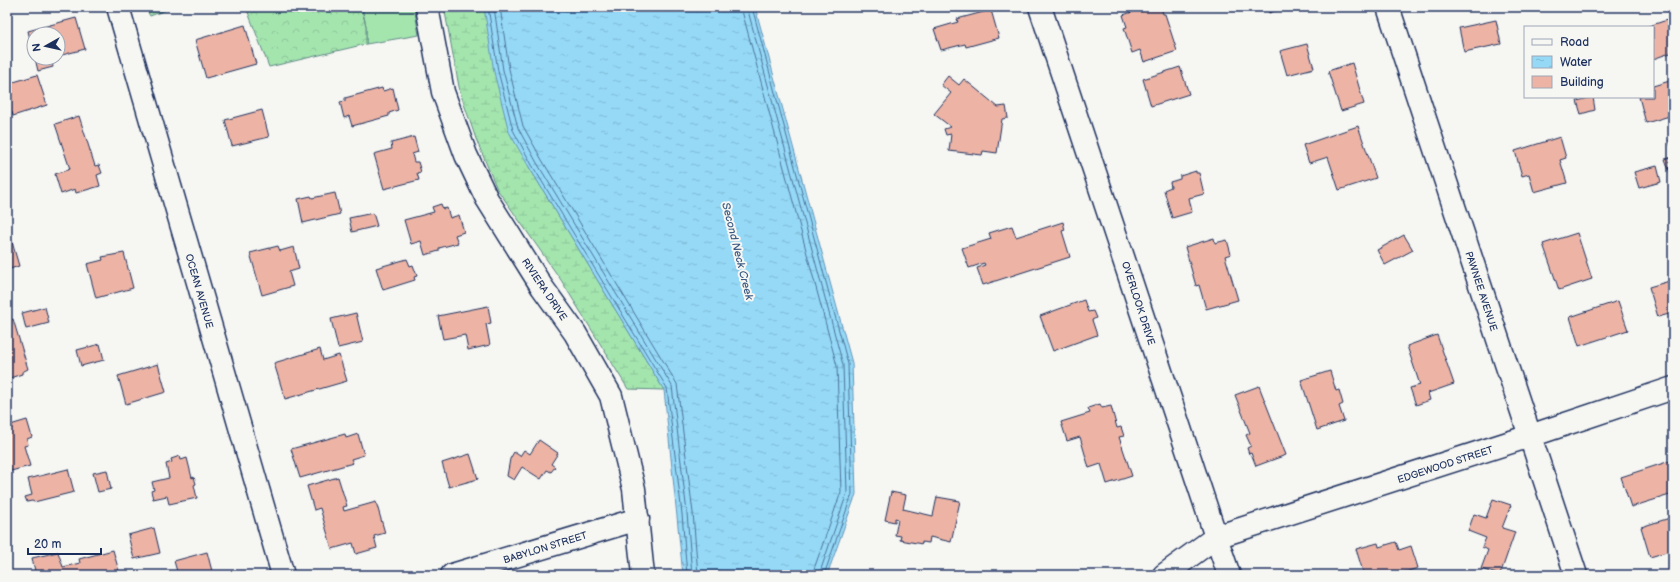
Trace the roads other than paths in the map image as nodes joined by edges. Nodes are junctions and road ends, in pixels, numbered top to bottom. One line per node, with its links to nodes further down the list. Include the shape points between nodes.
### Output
1 (118, 7): 9 (street, OCEAN AVENUE)
2 (427, 7): 7 (street, RIVIERA DRIVE, via 443,92 466,155 487,199 542,287 575,333 612,396 634,489)
3 (1040, 7): 8 (street, OVERLOOK DRIVE)
4 (1388, 7): 6 (street, PAWNEE AVENUE)
5 (1673, 388): 6 (street, EDGEWOOD STREET)
6 (1530, 436): 8 (street, EDGEWOOD STREET); 14 (street, PAWNEE AVENUE)
7 (638, 519): 10 (street, BABYLON STREET); 11 (street, RIVIERA DRIVE)
8 (1216, 537): 12 (street); 13 (street, OVERLOOK DRIVE)
9 (283, 575)
10 (452, 575)
11 (643, 575)
12 (1164, 575)
13 (1229, 575)
14 (1576, 575)

